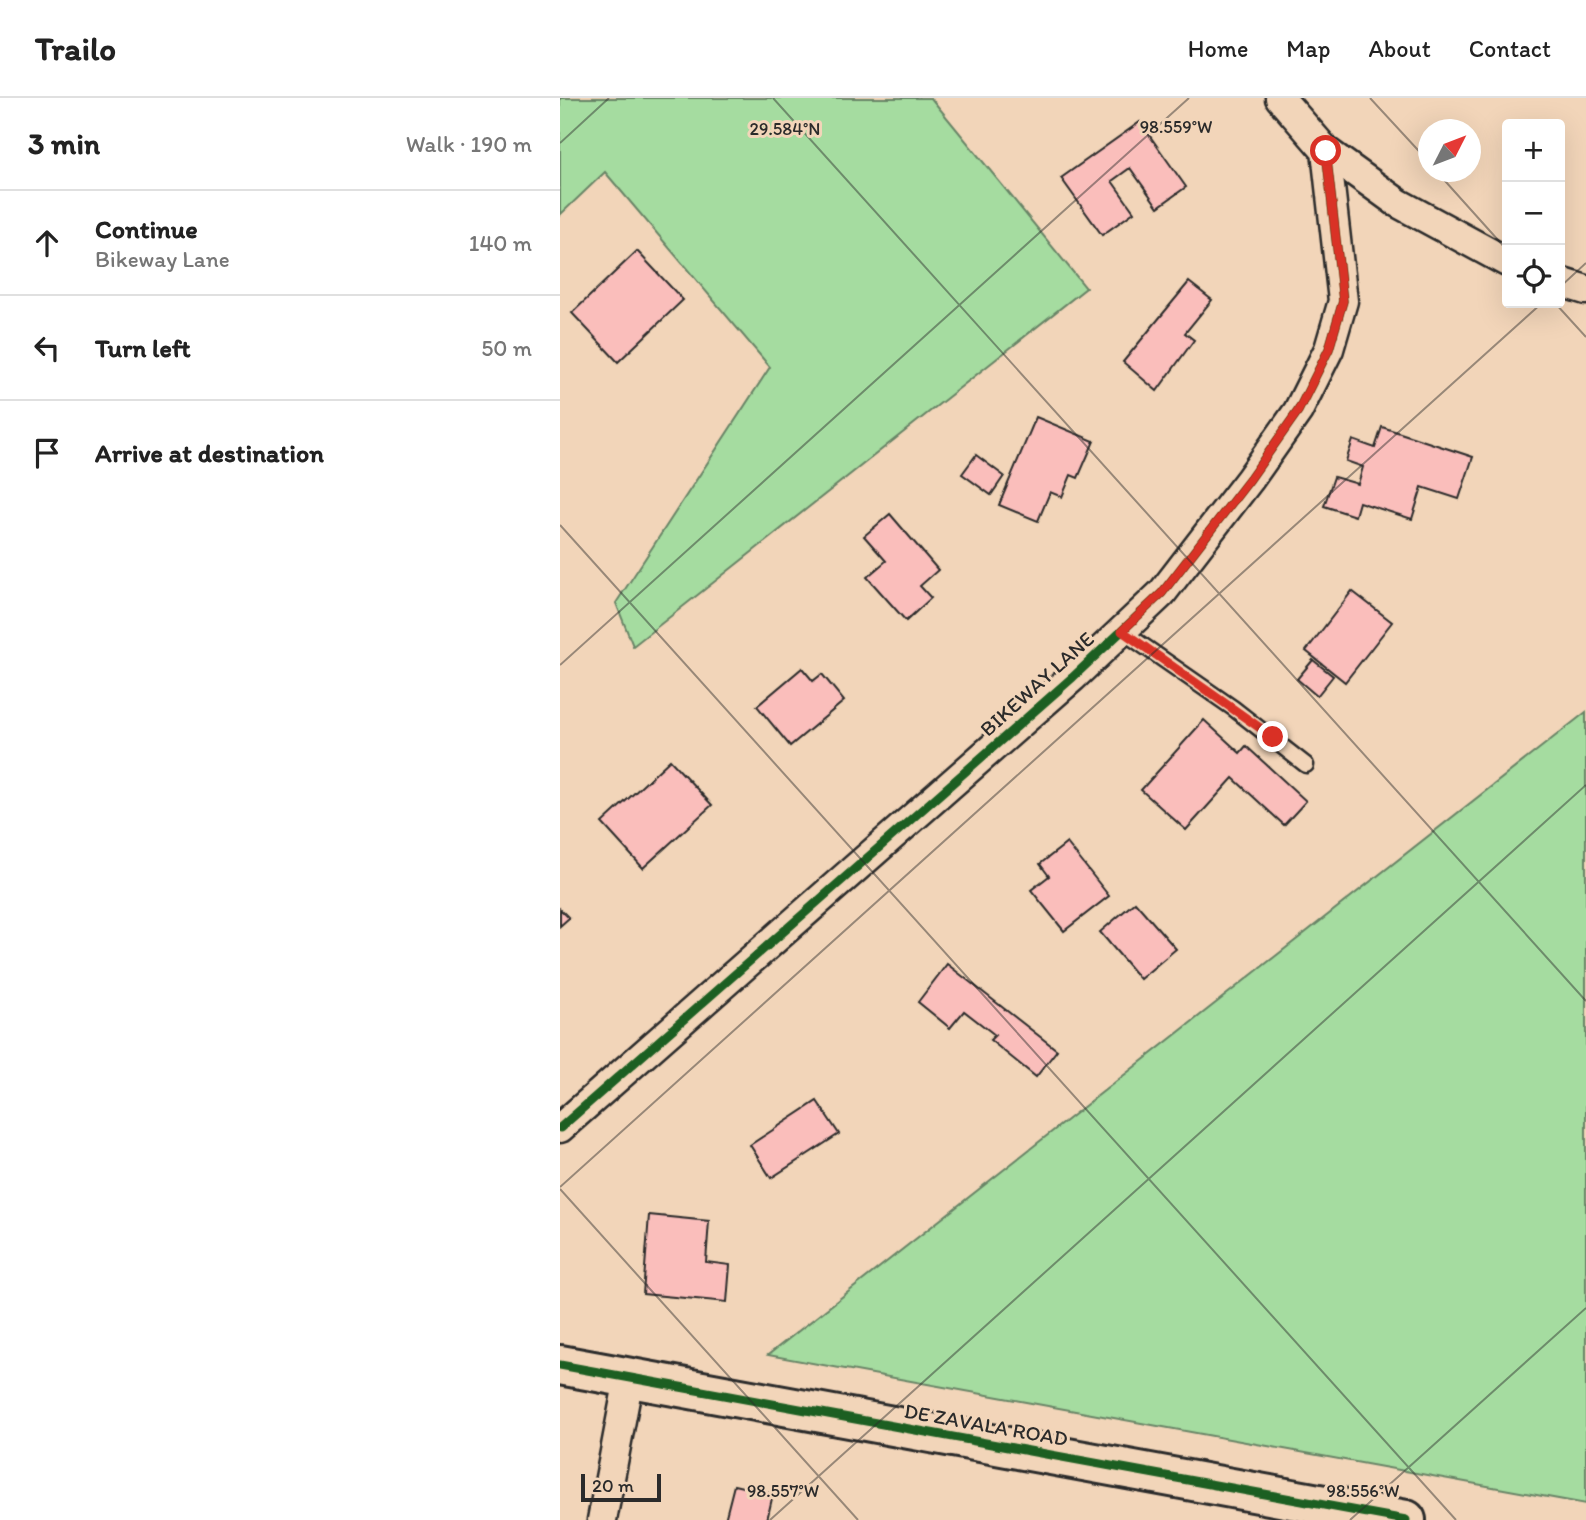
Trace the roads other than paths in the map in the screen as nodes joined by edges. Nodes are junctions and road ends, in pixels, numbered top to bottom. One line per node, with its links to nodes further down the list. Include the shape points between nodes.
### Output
1 (1280, 98): 2 (street)
2 (1326, 151): 3 (street, via 1398,203); 6 (street, BIKEWAY LANE, via 1343,301 1329,349 1303,402 1250,479 1162,593)
3 (1502, 259)
4 (1565, 284): 5 (street)
5 (1586, 290)
6 (1122, 631): 7 (lane); 8 (street, BIKEWAY LANE)
7 (1306, 765)
8 (560, 1128)
9 (560, 1365): 10 (main road, DE ZAVALA ROAD)
10 (629, 1378): 11 (street); 12 (main road, DE ZAVALA ROAD)
11 (602, 1520)
12 (1406, 1520)

